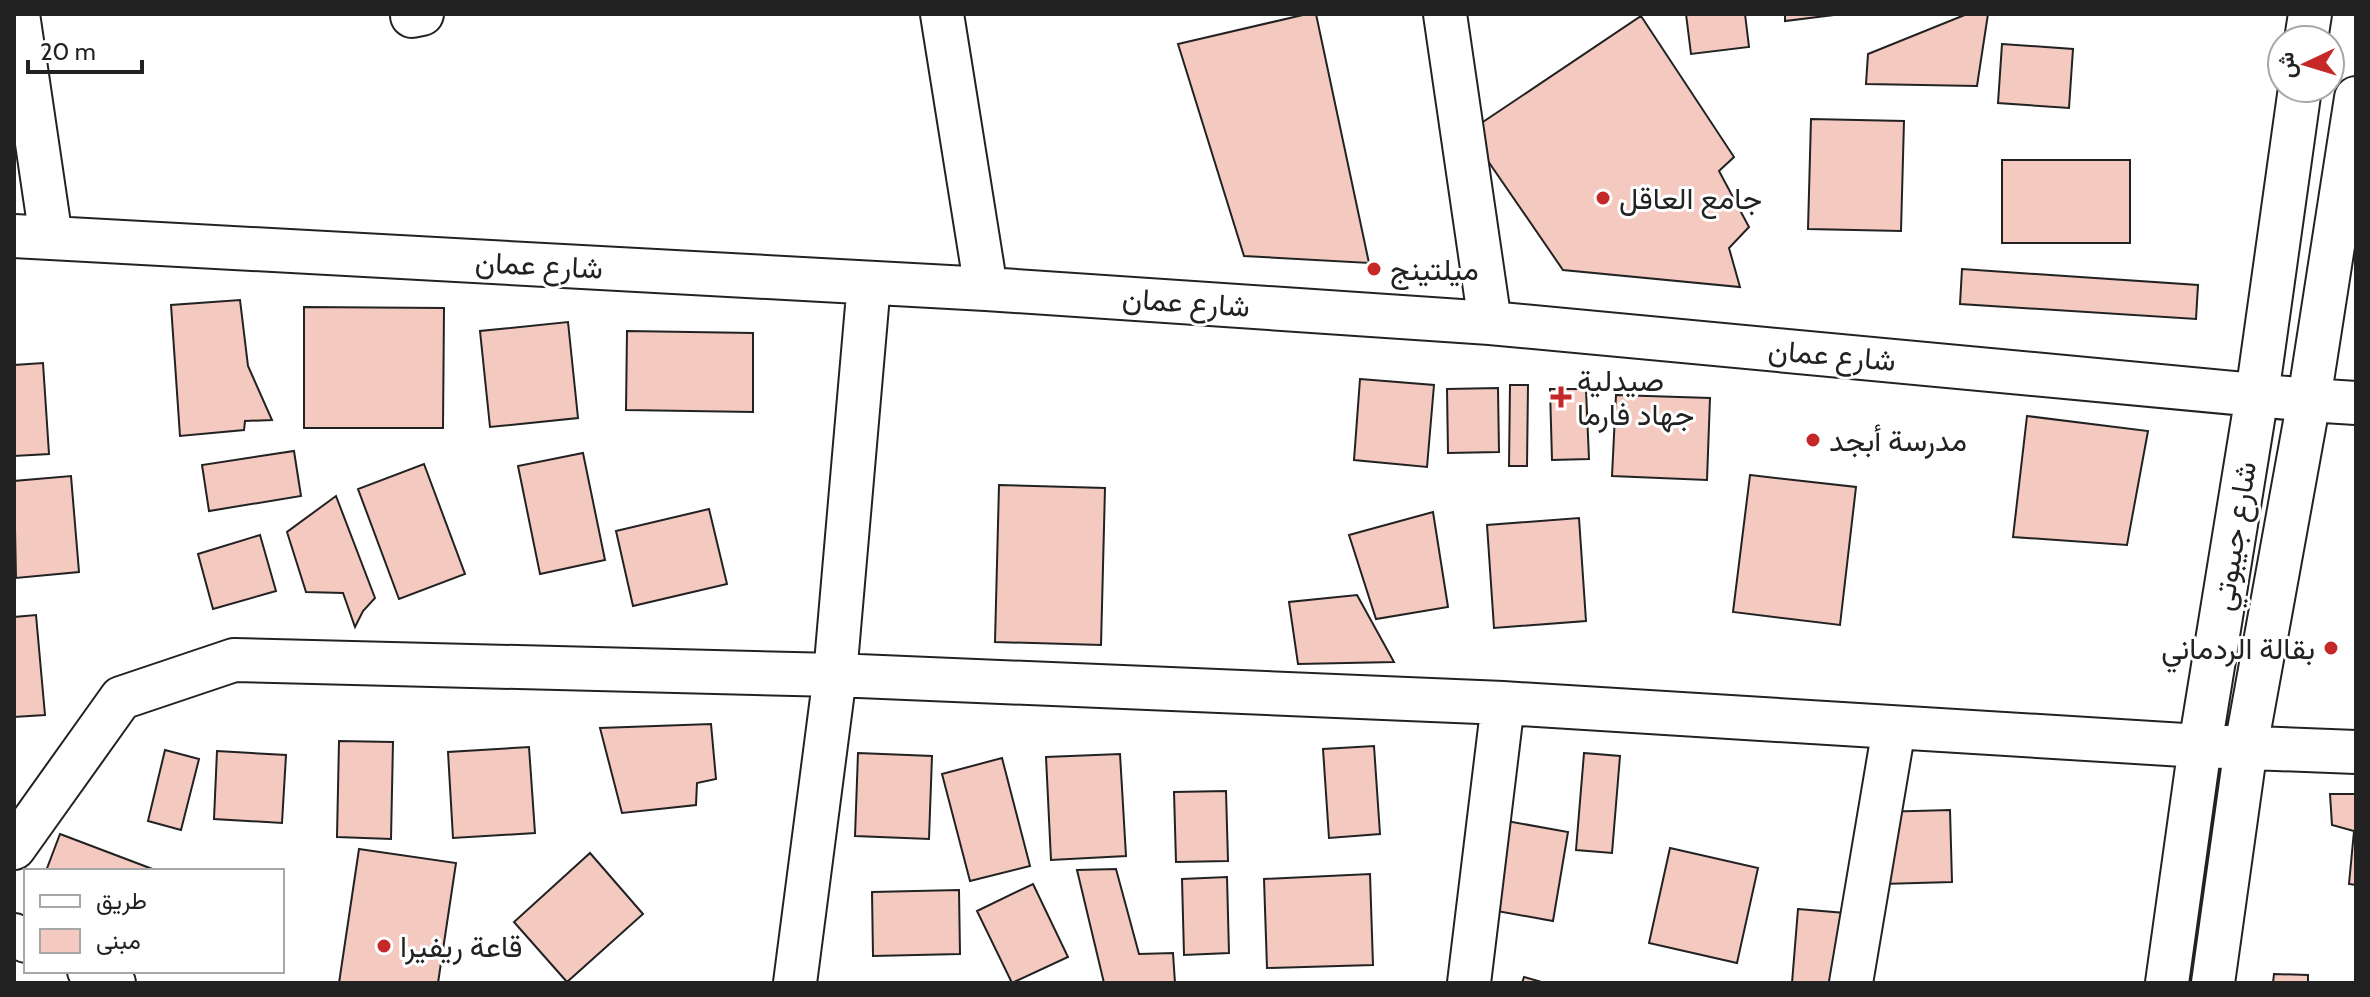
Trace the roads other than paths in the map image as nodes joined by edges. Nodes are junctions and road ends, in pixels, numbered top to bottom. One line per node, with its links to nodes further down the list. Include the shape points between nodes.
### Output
1 (18, 14): 8 (street)
2 (412, 14): 3 (street)
3 (422, 14)
4 (942, 14): 10 (street)
5 (1445, 14): 11 (street)
6 (2356, 98): 13 (street, شارع جيبوتي)
7 (2298, 104): 12 (street, شارع جيبوتي)
8 (32, 237): 9 (street, شارع عمان)
9 (869, 283): 10 (street, شارع عمان); 15 (street)
10 (986, 289): 11 (street, شارع عمان)
11 (1490, 323): 12 (street, شارع عمان)
12 (2257, 395): 13 (street, شارع عمان); 18 (street, شارع جيبوتي)
13 (2309, 400): 14 (street, شارع عمان); 19 (street, شارع جيبوتي)
14 (2356, 403)
15 (835, 675): 16 (street); 21 (street, via 234,660 121,698); 24 (street)
16 (1503, 703): 17 (street); 25 (street)
17 (1894, 728): 18 (street); 26 (street)
18 (2200, 746): 19 (street); 27 (street, شارع جيبوتي)
19 (2246, 747): 20 (street); 28 (street, شارع جيبوتي)
20 (2356, 752)
21 (14, 848)
22 (93, 973): 23 (street)
23 (114, 983)
24 (795, 983)
25 (1469, 983)
26 (1851, 983)
27 (2167, 983)
28 (2213, 983)

